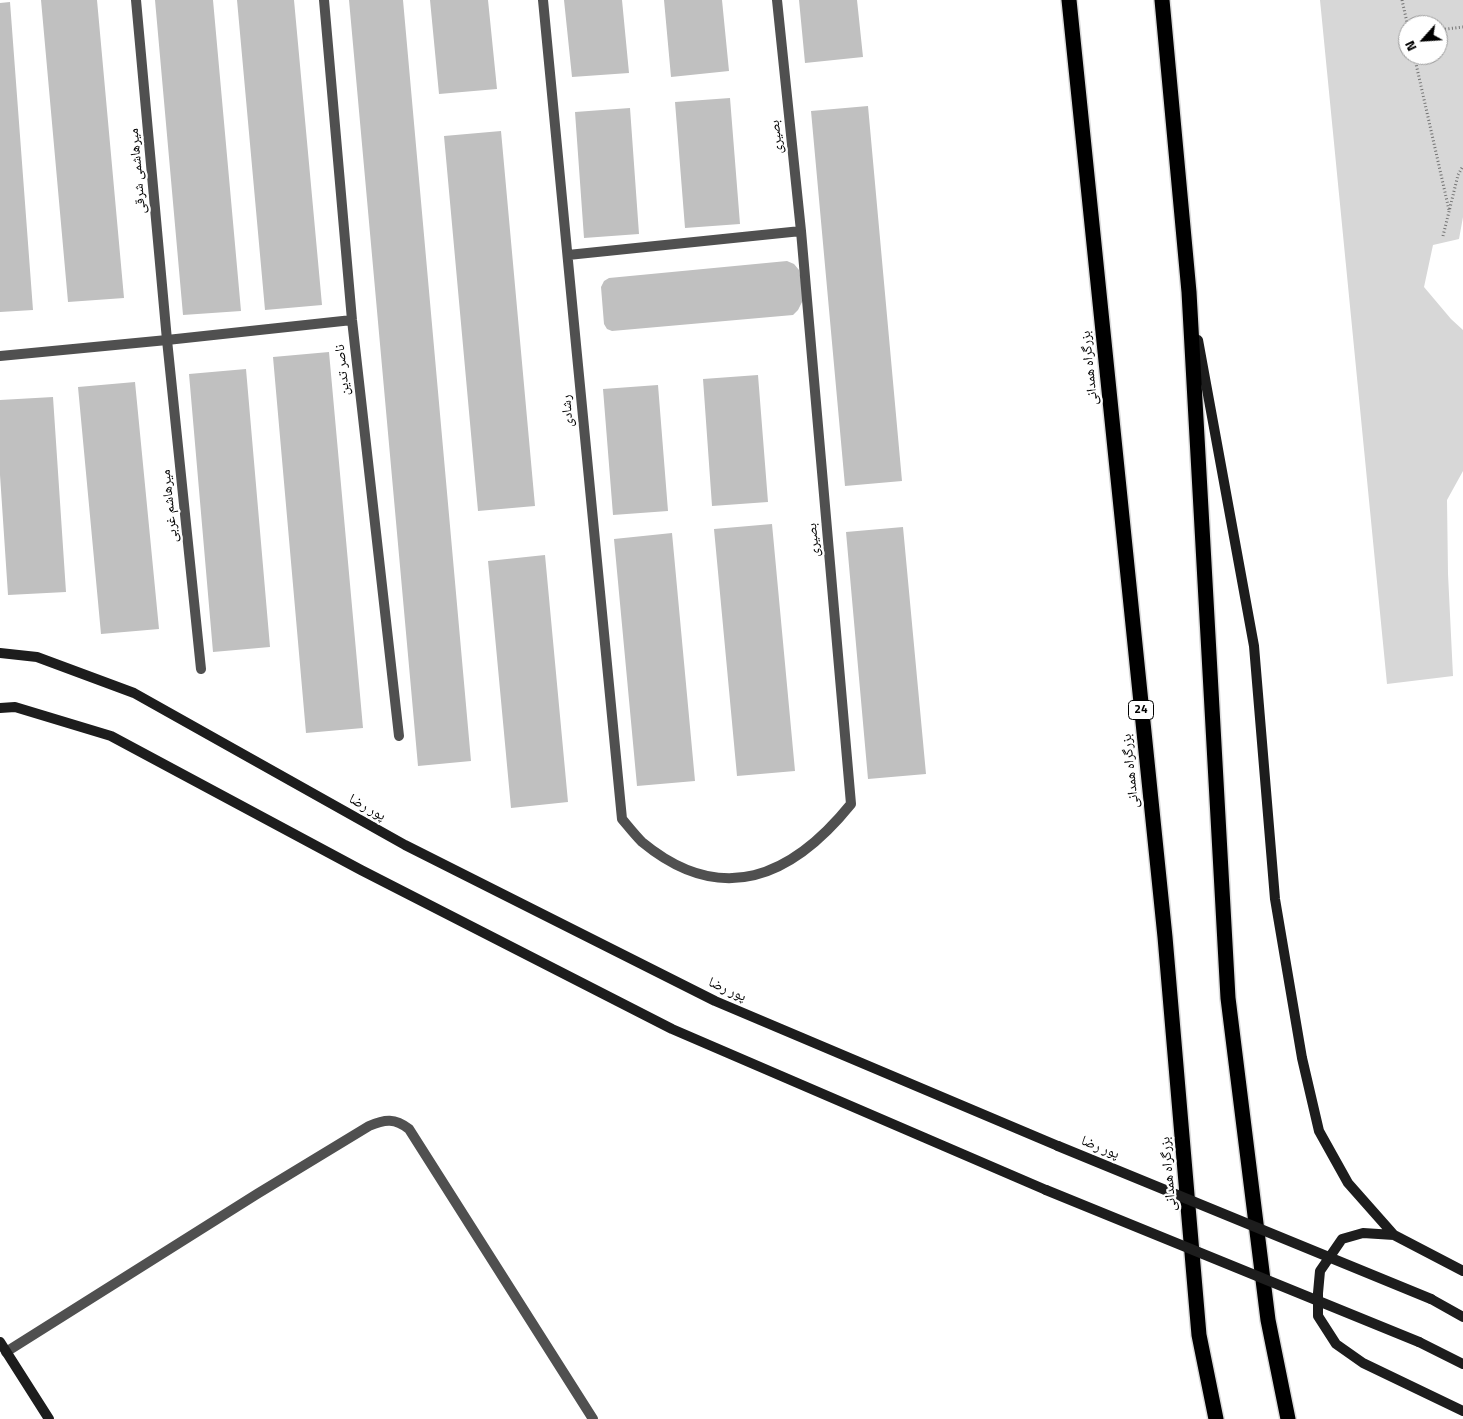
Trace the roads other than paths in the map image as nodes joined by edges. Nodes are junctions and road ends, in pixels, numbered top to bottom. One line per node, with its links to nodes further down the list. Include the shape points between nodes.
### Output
1 (136, 0): 11 (street, میرهاشمی شرقی)
2 (324, 0): 10 (street, ناصر تدین)
3 (542, 0): 8 (street, رشادی)
4 (777, 0): 7 (street, بصیری)
5 (1069, 0): 27 (highway, بزرگراه همدانی / 24, via 1165,937 1199,1335)
6 (1162, 1): 9 (highway)
7 (801, 231): 8 (street); 17 (street, بصیری, via 851,804 810,848 780,866 752,876 723,878 694,872 668,860 641,841)
8 (568, 255): 17 (street, رشادی)
9 (1189, 292): 18 (street, via 1254,646 1275,899 1302,1058 1319,1131 1348,1183); 28 (highway, via 1228,998 1268,1320)
10 (352, 320): 11 (street); 16 (street, ناصر تدین)
11 (167, 340): 12 (street); 14 (street, میرهاشم غربی)
12 (0, 356)
13 (0, 653): 20 (street, پور رضا, bridge, via 37,657 134,693 405,845 715,1001 1431,1299)
14 (201, 669)
15 (0, 708): 23 (street, bridge, via 15,707 111,736 361,870 672,1029 1046,1190 1419,1342)
16 (399, 736)
17 (622, 819)
18 (1394, 1235): 19 (street); 24 (street, via 1363,1233 1342,1239 1320,1271 1318,1316 1336,1344 1363,1363)
19 (1463, 1272)
20 (1463, 1317)
21 (0, 1342): 22 (street)
22 (6, 1352): 25 (street); 26 (street, via 369,1126 381,1120 400,1122 410,1129)
23 (1463, 1364)
24 (1463, 1411)
25 (49, 1419)
26 (593, 1419)
27 (1216, 1419)
28 (1288, 1419)

